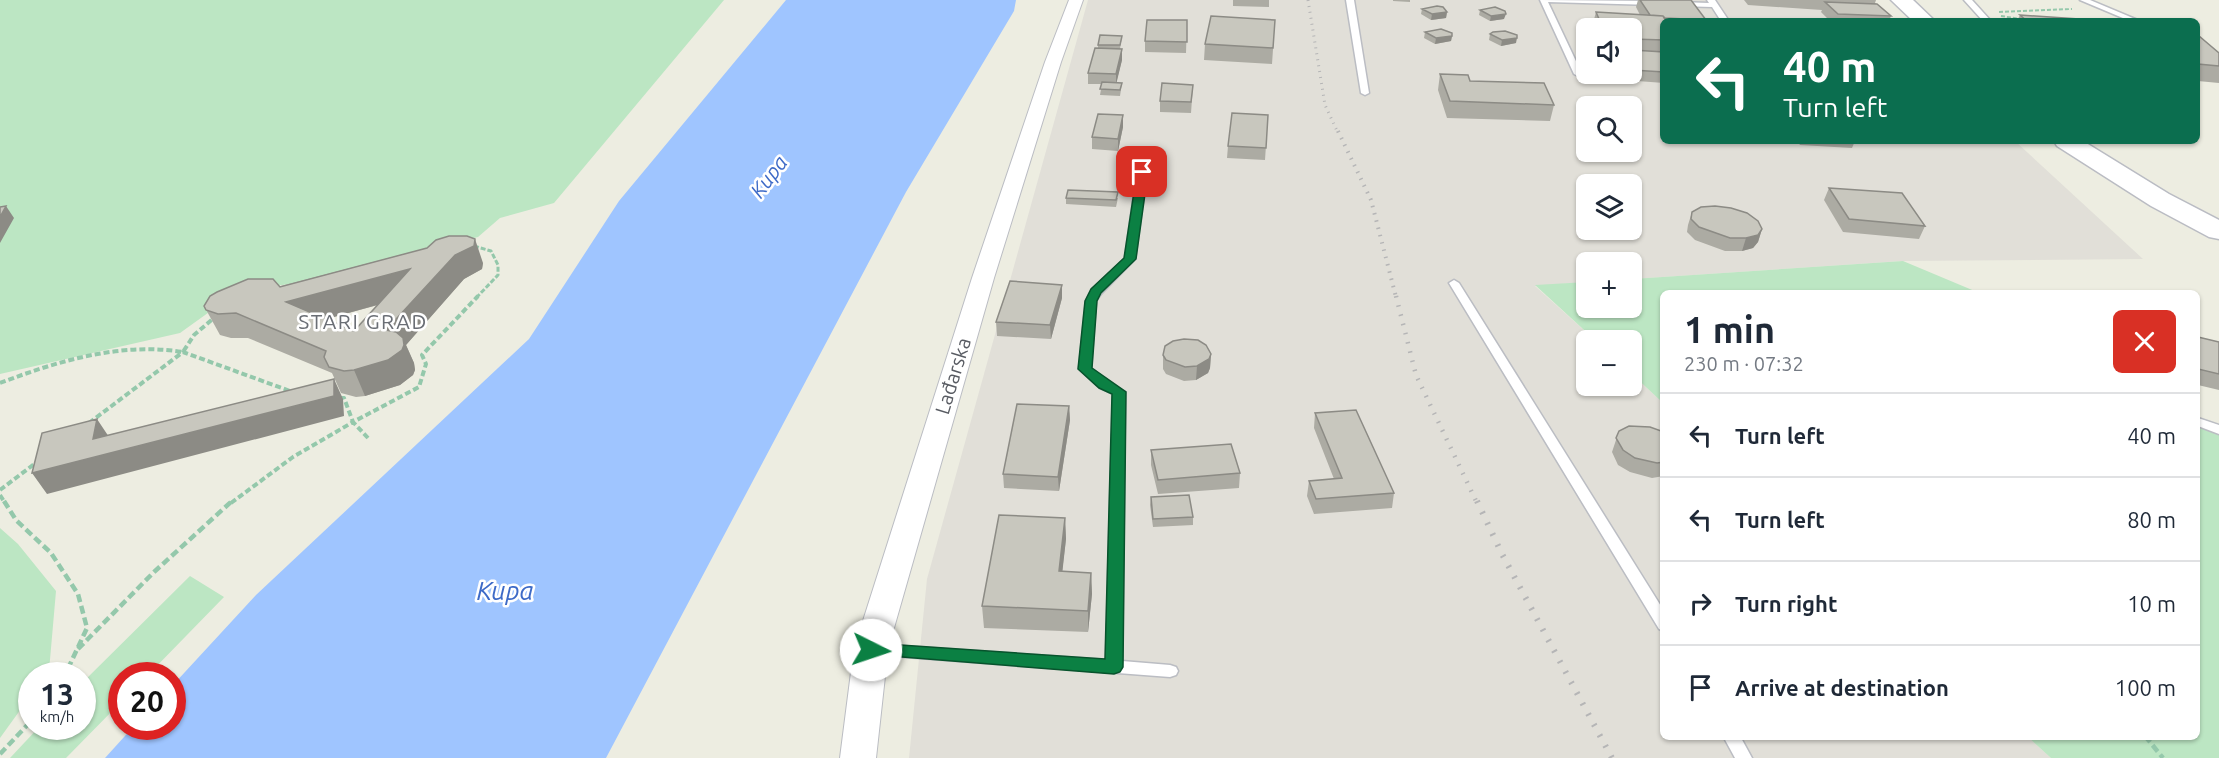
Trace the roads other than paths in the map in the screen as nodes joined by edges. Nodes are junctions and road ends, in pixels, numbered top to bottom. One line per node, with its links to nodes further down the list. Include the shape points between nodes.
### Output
1 (1076, 0): 23 (street, Lađarska, via 983,278)
2 (1350, 0): 15 (lane)
3 (1901, 0): 11 (main road)
4 (1968, 0): 12 (lane)
5 (2084, 0): 13 (lane)
6 (1544, 1): 8 (lane); 14 (lane)
7 (1712, 2): 9 (lane); 10 (lane)
8 (1657, 4)
9 (1668, 4)
10 (1723, 18)
11 (1922, 18)
12 (1985, 18)
13 (2129, 18)
14 (1576, 70)
15 (1365, 93)
16 (2071, 144): 18 (main road, via 2141,189)
17 (1142, 172): 24 (lane, via 1130,259 1091,301 1085,369 1119,392)
18 (2219, 231)
19 (1454, 283): 22 (lane)
20 (2200, 423): 21 (lane)
21 (2219, 430)
22 (1660, 618)
23 (871, 650): 24 (lane); 27 (street, Lađarska)
24 (1114, 667): 25 (lane)
25 (1170, 670)
26 (1733, 740): 28 (lane)
27 (858, 758)
28 (1744, 758)

